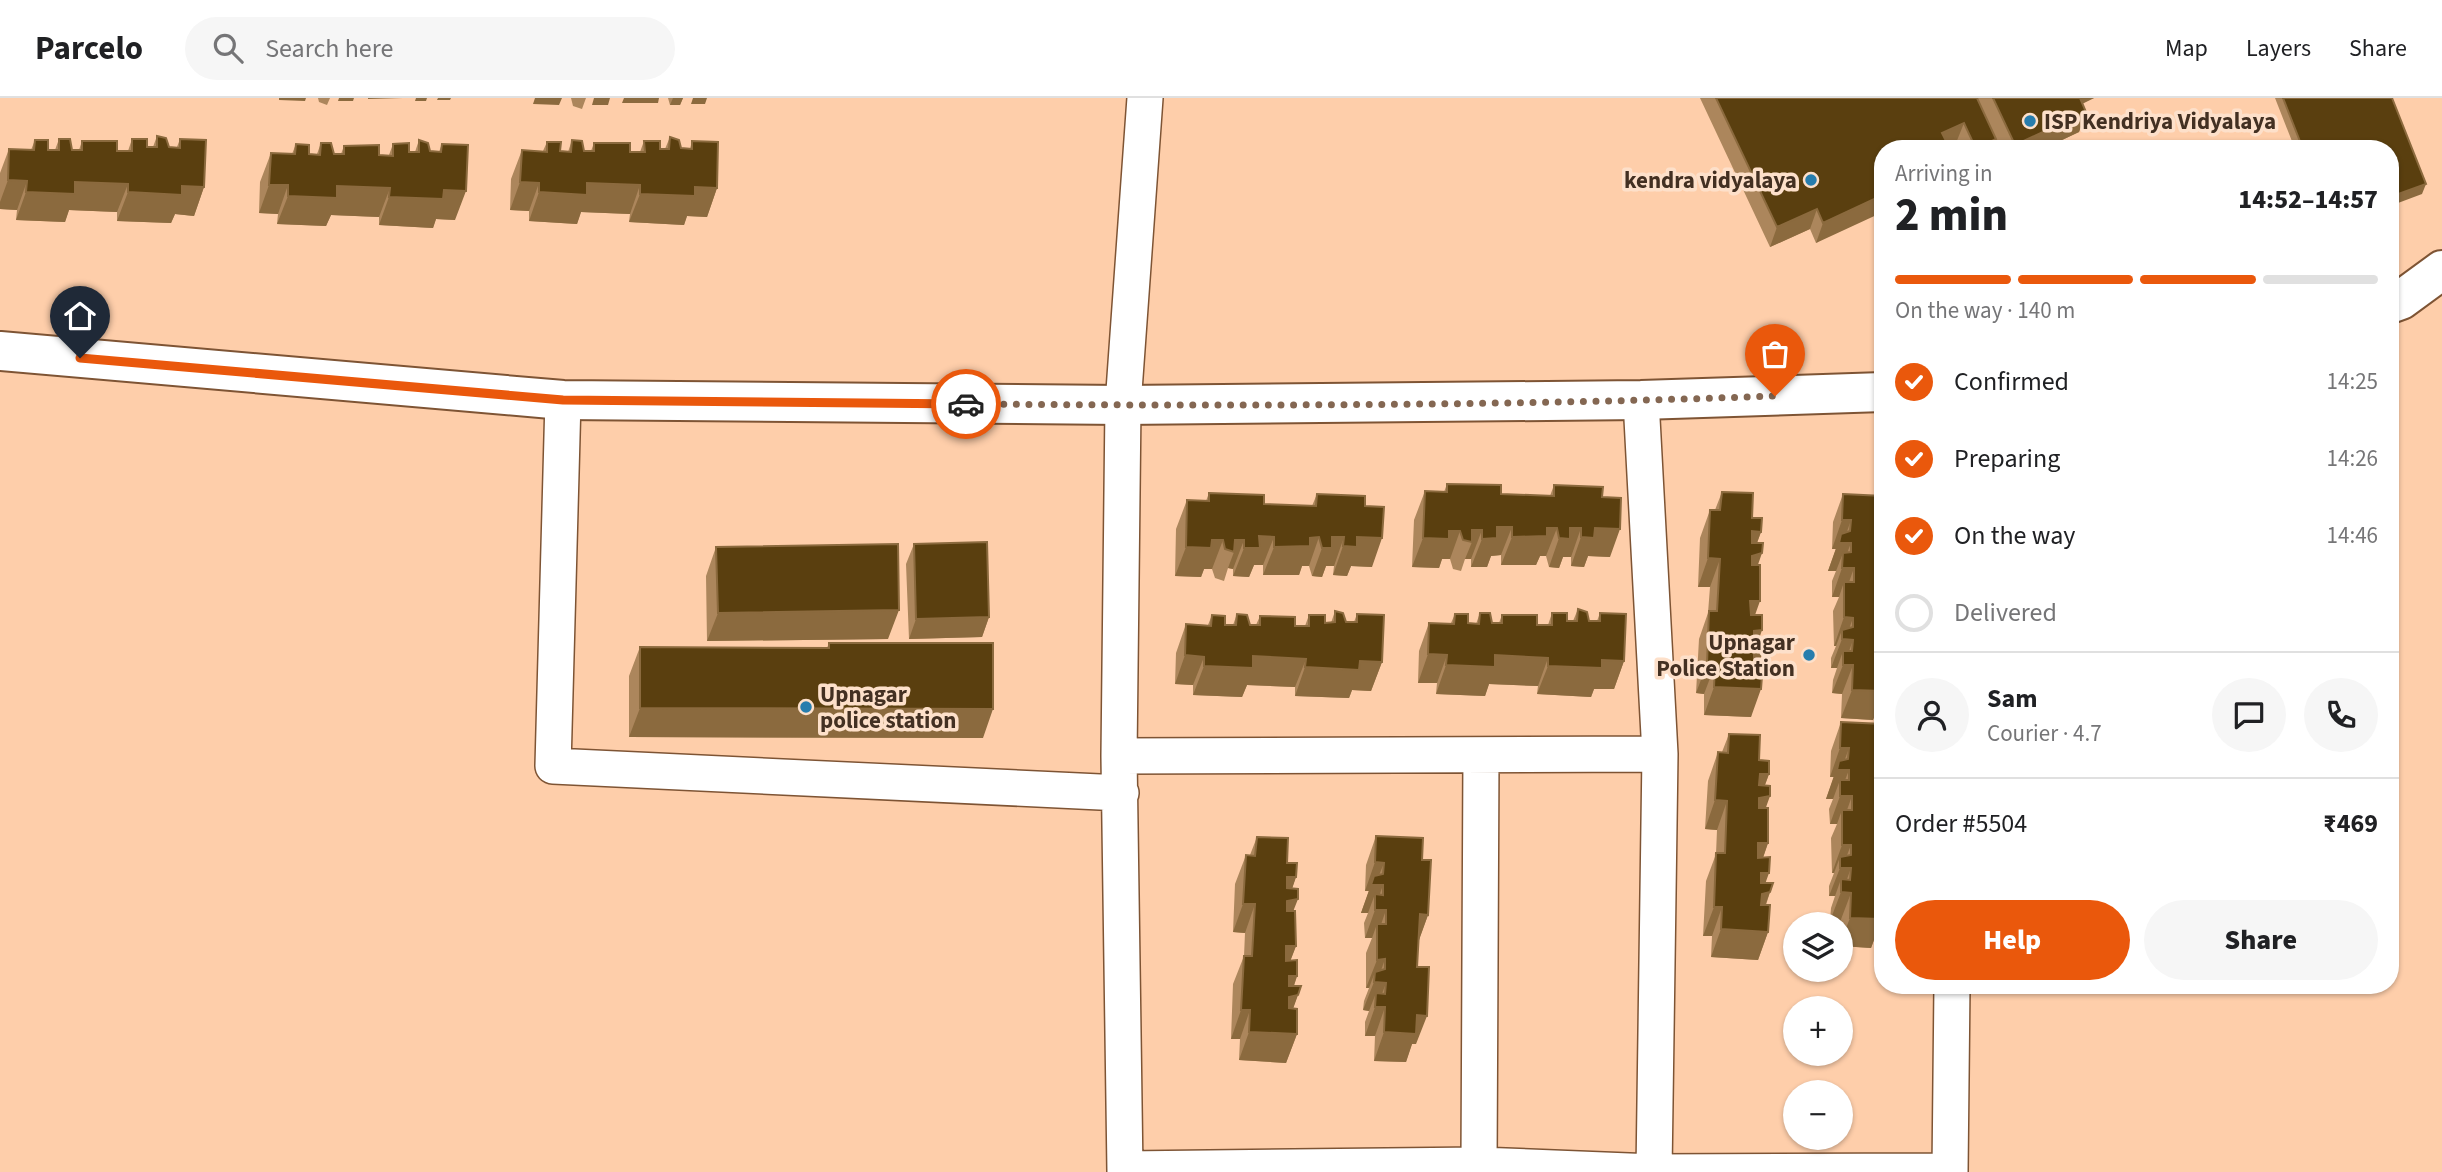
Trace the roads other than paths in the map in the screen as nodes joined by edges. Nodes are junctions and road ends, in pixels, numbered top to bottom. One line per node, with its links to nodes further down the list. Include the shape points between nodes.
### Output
1 (1145, 98): 8 (street)
2 (2442, 270): 3 (street)
3 (2399, 301)
4 (0, 351): 6 (street)
5 (1874, 392): 7 (street)
6 (563, 400): 8 (street); 12 (street, via 553,766)
7 (1641, 400): 8 (street); 9 (street)
8 (1124, 405): 11 (street)
9 (1660, 754): 10 (street); 16 (street)
10 (1481, 755): 11 (street); 14 (street)
11 (1119, 756): 12 (street)
12 (1121, 793): 15 (street)
13 (1952, 994): 17 (street)
14 (1479, 1165): 15 (street); 16 (street)
15 (1125, 1170)
16 (1654, 1172): 17 (street)
17 (1950, 1172)

